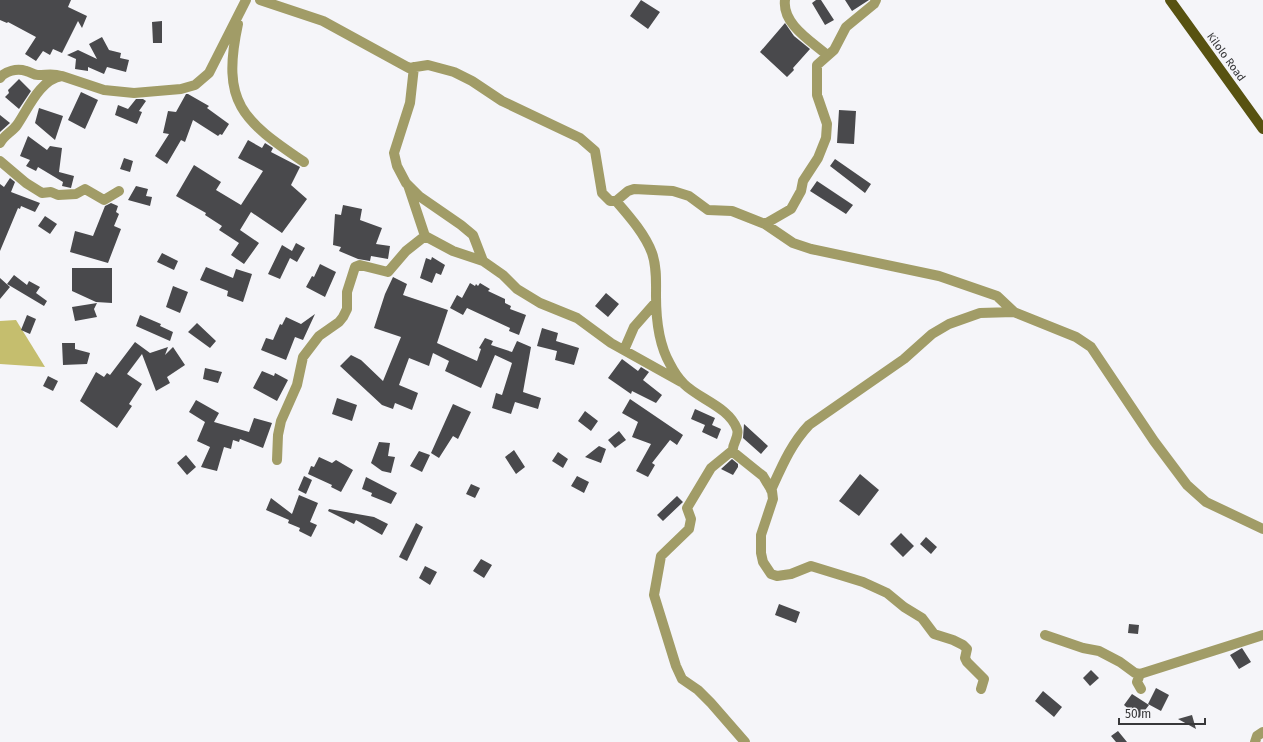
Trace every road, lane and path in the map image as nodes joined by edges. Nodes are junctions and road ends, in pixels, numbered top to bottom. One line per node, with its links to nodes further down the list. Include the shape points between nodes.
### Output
1 (260, 0): 7 (street, via 323,21 406,66)
2 (785, 0): 6 (street, via 788,18)
3 (876, 0): 6 (street, via 846,27 834,50)
4 (1170, 0): 10 (main road, Kilolo Road)
5 (244, 4): 8 (street, via 209,73 195,85 181,89 134,93 104,90); 13 (street, via 232,50 234,91 239,105 249,120 269,138)
6 (827, 55): 17 (street, via 819,62 816,73 817,95 827,126 822,149 803,181 801,191 791,209)
7 (414, 67): 14 (street, via 410,103 394,153 397,166); 16 (street, via 428,65 454,72 502,101 580,138 595,152 603,195)
8 (63, 76): 9 (street, via 37,75 22,70 6,72); 11 (street, via 57,77 42,88 16,126)
9 (0, 78)
10 (1263, 129)
11 (0, 143)
12 (0, 161): 15 (street, via 26,183 42,192 58,195 76,194 85,189 104,200)
13 (304, 162)
14 (408, 185): 18 (street); 19 (street, via 419,196 473,235)
15 (119, 191)
16 (616, 201): 17 (street, via 634,189 672,192 689,196 712,211 732,211); 20 (street, via 645,238 652,254 656,270)
17 (765, 224): 21 (street, via 793,243 811,249 939,276 997,296)
18 (425, 236): 19 (street, via 453,251); 25 (street, via 406,251 388,272 360,265 355,268 347,292 343,317 319,336 303,357 297,385 281,421)
19 (483, 261): 22 (street, via 517,289 540,303 577,318)
20 (656, 302): 22 (street, via 634,327); 23 (street, via 663,344 670,363)
21 (1014, 312): 26 (street, via 980,312 949,324 932,334 904,360 809,425 788,452); 27 (street, via 1088,344 1187,485 1206,502)
22 (624, 350): 23 (street)
23 (684, 384): 24 (street, via 730,419 738,435)
24 (733, 450): 26 (street, via 763,476); 34 (street, via 711,468 691,499 687,508 691,519 689,529 661,556 654,595 682,679 698,690)
25 (277, 460)
26 (771, 490): 31 (street, via 773,499 761,535 763,562 771,574 791,574 811,566 863,582 887,594 925,620 934,634 967,649 967,662 984,679)
27 (1263, 529)
28 (1045, 635): 30 (street, via 1099,652)
29 (1263, 635): 30 (street)
30 (1140, 674): 32 (street, via 1138,682)
31 (981, 689)
32 (1141, 689)
33 (1263, 732): 35 (street, via 1257,736)
34 (745, 742)
35 (1255, 742)

